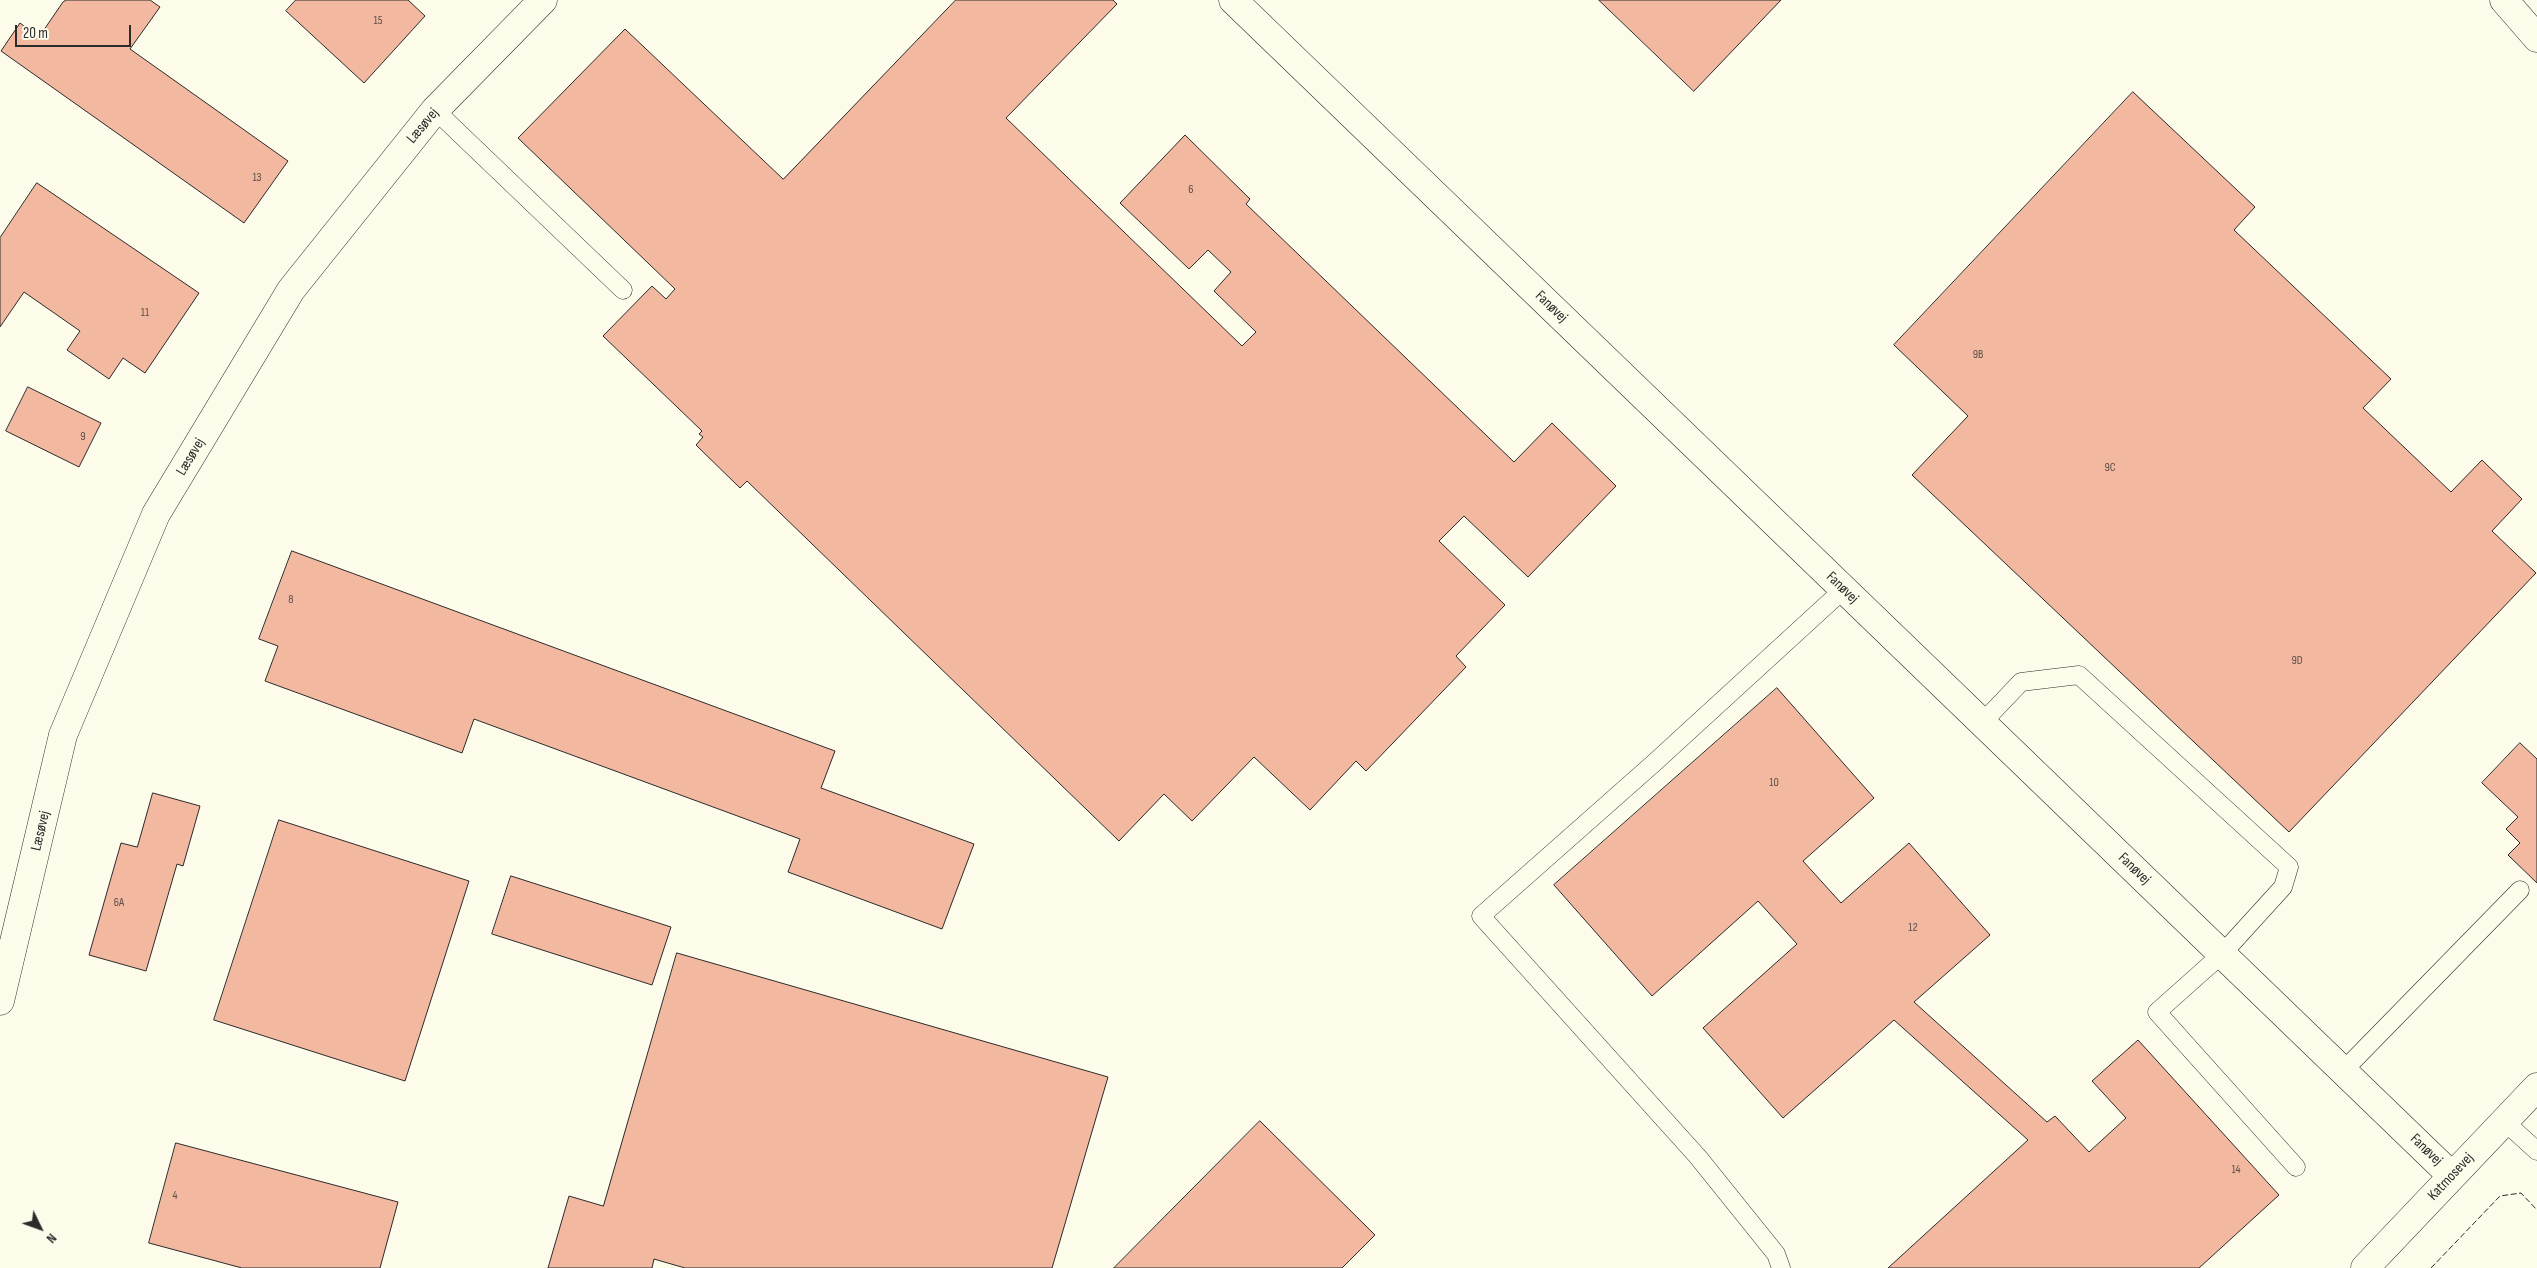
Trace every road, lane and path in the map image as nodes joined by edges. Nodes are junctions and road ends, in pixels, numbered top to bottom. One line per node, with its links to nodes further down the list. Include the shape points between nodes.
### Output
1 (543, 0): 5 (street, Læsøvej)
2 (1233, 0): 7 (street, Fanøvej)
3 (2504, 0): 4 (street)
4 (2537, 38)
5 (436, 110): 6 (lane); 11 (street, Læsøvej, via 291,290 156,514 63,735)
6 (623, 290)
7 (1844, 589): 8 (street, Fanøvej); 18 (lane, via 1481,916 1698,1157 1776,1254)
8 (1982, 723): 10 (street, Fanøvej); 10 (lane, via 2021,682 2079,675 2289,867 2283,887)
9 (2520, 890): 12 (lane)
10 (2222, 954): 12 (street, Fanøvej); 16 (lane, via 2157,1012)
11 (0, 1001)
12 (2343, 1070): 17 (street, Fanøvej)
13 (2537, 1087): 14 (street, Katmosevej)
14 (2504, 1121): 15 (lane); 17 (street, Katmosevej)
15 (2537, 1151)
16 (2296, 1167)
17 (2452, 1176): 19 (street, Katmosevej)
18 (1781, 1268)
19 (2365, 1268)

